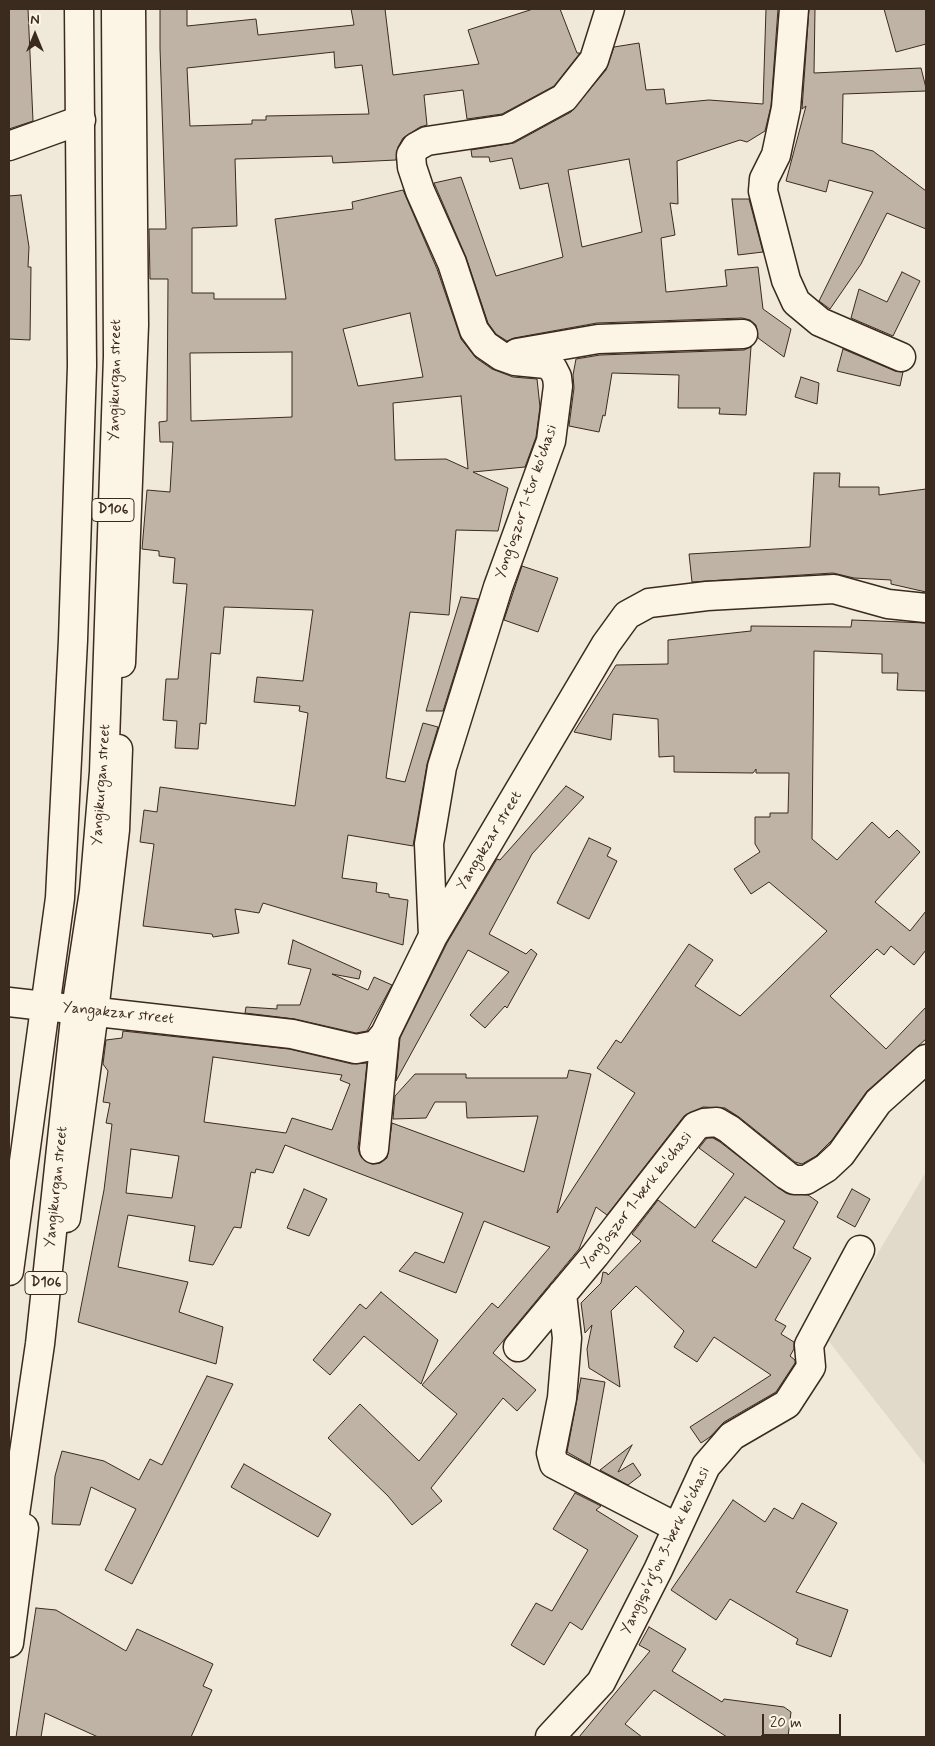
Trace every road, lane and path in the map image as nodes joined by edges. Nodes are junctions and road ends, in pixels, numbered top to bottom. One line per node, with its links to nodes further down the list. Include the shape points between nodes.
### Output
1 (79, 9): 6 (street, D106)
2 (116, 9): 15 (street, Yangikurgan street / D106, via 118,356 110,627 104,772)
3 (131, 9): 15 (street, via 134,325 115,830)
4 (610, 9): 9 (street, Yongʻoqzor 1-tor koʻchasi, via 594,60 564,98 507,128 427,141 416,147 411,155 420,191 452,263 474,330 485,345)
5 (794, 9): 10 (street, via 786,108 776,155 764,179 763,190 786,280 796,302 820,322)
6 (81, 120): 7 (street); 14 (street, D106, via 82,366 73,640 60,898)
7 (9, 146)
8 (743, 334): 9 (street, via 598,339)
9 (501, 356): 12 (street, Yongʻoqzor 1-tor koʻchasi, via 546,364 553,369 557,377 557,408 551,441 498,587 442,767 429,844)
10 (902, 357)
11 (926, 608): 12 (street, Yangakzar street, via 888,604 834,589 707,596 649,603 627,615 606,644)
12 (433, 936): 16 (street, Yangakzar street)
13 (9, 1002): 14 (street, Yangakzar street)
14 (44, 1005): 15 (street, Yangakzar street); 20 (street, D106)
15 (85, 1010): 16 (street, Yangakzar street, via 292,1034 356,1049 376,1044); 24 (street, Yangikurgan street / D106); 25 (street)
16 (385, 1034): 18 (street)
17 (926, 1059): 21 (street, Yongʻoqzor 1-berk koʻchasi, via 878,1102 841,1154 806,1180 794,1180 786,1175 729,1128 717,1122 696,1126)
18 (374, 1149)
19 (860, 1250): 23 (street, Yangiqoʻrgʻon 3-berk koʻchasi, via 809,1345 811,1367 787,1404 732,1436 706,1466)
20 (9, 1271)
21 (562, 1294): 22 (street, Yongʻoqzor 1-berk koʻchasi); 23 (street, via 568,1338 562,1398 551,1453 554,1464)
22 (518, 1347)
23 (676, 1527): 26 (street, Yangiqoʻrgʻon 3-berk koʻchasi, via 658,1570 601,1682)
24 (9, 1555)
25 (9, 1643)
26 (550, 1737)

